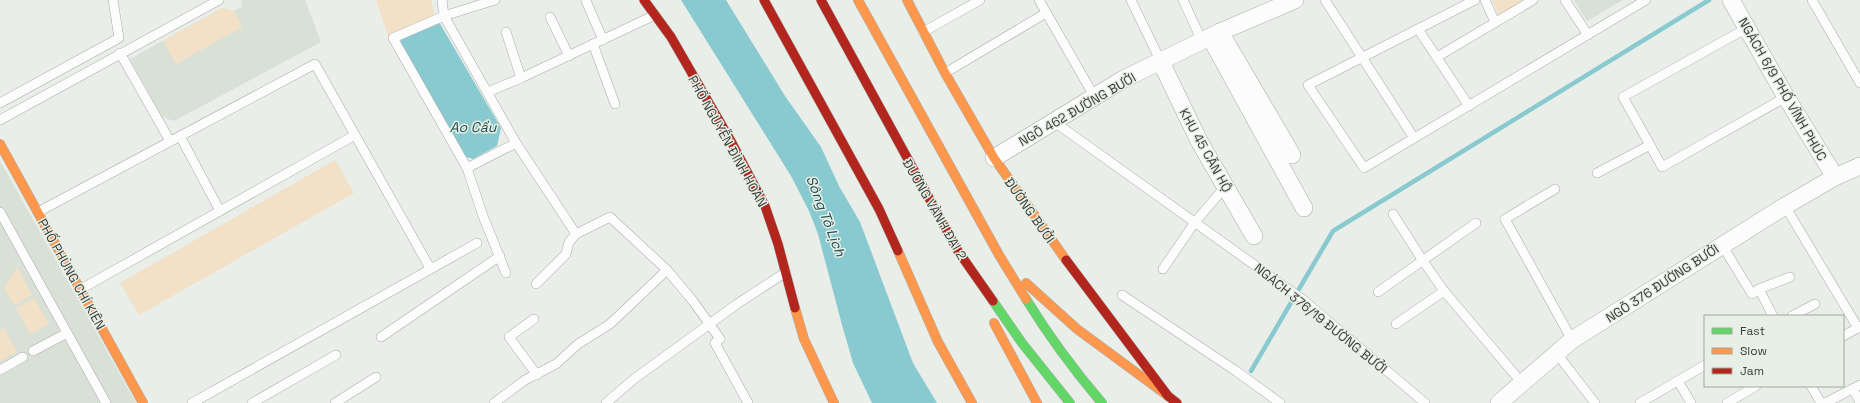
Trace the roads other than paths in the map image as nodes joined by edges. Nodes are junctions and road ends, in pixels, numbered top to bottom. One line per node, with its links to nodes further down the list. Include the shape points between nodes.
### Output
1 (113, 0): 48 (lane, via 119,38)
2 (219, 0): 37 (lane)
3 (442, 0): 26 (lane)
4 (495, 0): 26 (lane)
5 (644, 0): 25 (main road, PHỐ NGUYỄN ĐÌNH HOÀN)
6 (764, 0): 131 (main road, via 879,210 938,342)
7 (858, 0): 81 (main road)
8 (907, 0): 32 (main road, ĐƯỜNG BƯỞI)
9 (980, 0): 32 (lane)
10 (1038, 0): 24 (lane)
11 (1131, 0): 41 (lane)
12 (1182, 0): 34 (lane)
13 (1295, 0): 34 (street, NGÕ 462 ĐƯỜNG BƯỞI)
14 (1325, 0): 40 (lane)
15 (1475, 0): 30 (lane)
16 (1485, 0): 28 (lane)
17 (1533, 0): 28 (lane)
18 (1565, 0): 33 (lane)
19 (1646, 0): 33 (lane)
20 (1731, 0): 29 (street, NGÁCH 6/9 PHỐ VĨNH PHÚC)
21 (1812, 0): 44 (lane)
22 (586, 1): 35 (lane)
23 (821, 1): 80 (main road, ĐƯỜNG VÀNH ĐAI 2)
24 (1046, 13): 42 (lane); 46 (lane)
25 (655, 14): 35 (lane); 88 (main road, PHỐ NGUYỄN ĐÌNH HOÀN, via 671,37 749,174 765,206)
26 (444, 16): 45 (lane); 63 (lane, via 393,38)
27 (550, 17): 38 (lane)
28 (1495, 22): 39 (lane)
29 (1747, 28): 47 (street, NGÁCH 6/9 PHỐ VĨNH PHÚC); 59 (lane, via 1623,97)
30 (1418, 29): 39 (lane); 40 (lane)
31 (506, 32): 43 (lane)
32 (923, 32): 42 (main road, ĐƯỜNG BƯỞI)
33 (1588, 35): 50 (lane)
34 (1210, 37): 41 (street, NGÕ 462 ĐƯỜNG BƯỞI); 60 (street); 69 (street)
35 (603, 40): 36 (lane)
36 (593, 44): 38 (lane); 49 (lane)
37 (120, 54): 51 (lane); 56 (lane)
38 (569, 56): 43 (lane)
39 (1437, 57): 50 (lane)
40 (1362, 58): 55 (lane); 55 (lane, via 1308,85 1364,168)
41 (1160, 62): 46 (street, NGÕ 462 ĐƯỜNG BƯỞI); 66 (street, KHU 45 CĂN HỘ, via 1199,141)
42 (945, 73): 61 (main road, ĐƯỜNG BƯỞI)
43 (521, 78): 45 (lane)
44 (1860, 82)
45 (488, 92): 57 (lane)
46 (1094, 96): 52 (street, NGÕ 462 ĐƯỜNG BƯỞI)
47 (1786, 98): 59 (lane, via 1662,167); 65 (street, NGÁCH 6/9 PHỐ VĨNH PHÚC)
48 (0, 103)
49 (615, 104)
50 (1469, 106): 55 (lane)
51 (0, 120)
52 (1053, 120): 61 (street, NGÕ 462 ĐƯỜNG BƯỞI); 74 (lane, NGÁCH 376/19 ĐƯỜNG BƯỞI)
53 (355, 135): 54 (lane, via 315,64); 70 (lane); 84 (lane)
54 (180, 136): 56 (lane); 70 (lane)
55 (1414, 138)
56 (170, 141): 72 (lane)
57 (516, 143): 63 (lane); 76 (lane)
58 (0, 144): 72 (main road, PHỐ PHÙNG CHÍ KIÊN)
59 (1650, 145): 64 (lane)
60 (1292, 155)
61 (994, 158): 120 (main road, ĐƯỜNG BƯỞI, via 1077,276)
62 (1860, 166): 65 (street, NGÕ 376 ĐƯỜNG BƯỞI)
63 (467, 168): 82 (lane)
64 (1597, 173)
65 (1835, 177): 68 (street, NGÕ 376 ĐƯỜNG BƯỞI)
66 (1225, 186): 74 (lane); 77 (street, KHU 45 CĂN HỘ)
67 (1555, 189): 106 (lane, via 1505,219)
68 (1785, 206): 79 (street, NGÕ 376 ĐƯỜNG BƯỞI); 102 (lane)
69 (1304, 208)
70 (220, 211): 92 (lane)
71 (0, 212): 103 (lane)
72 (38, 212): 92 (main road, PHỐ PHÙNG CHÍ KIÊN)
73 (1393, 214): 83 (lane)
74 (1195, 222): 85 (lane); 137 (lane, NGÁCH 376/19 ĐƯỜNG BƯỞI, via 1302,299)
75 (1476, 223): 83 (lane)
76 (576, 234): 86 (lane, via 610,217); 90 (lane, via 569,242 566,254)
77 (1254, 236)
78 (477, 243): 84 (lane)
79 (1722, 245): 91 (lane, via 1752,294); 106 (street, NGÕ 376 ĐƯỜNG BƯỞI)
80 (958, 251): 132 (main road); 133 (main road, ĐƯỜNG VÀNH ĐAI 2, via 1022,343)
81 (999, 255): 120 (main road, via 1067,322); 134 (main road, via 1058,349)
82 (500, 256): 87 (lane); 105 (lane)
83 (1423, 261): 93 (lane); 94 (lane)
84 (430, 268): 125 (lane)
85 (1163, 269)
86 (667, 270): 100 (lane); 113 (lane, via 610,324)
87 (506, 272)
88 (786, 272): 100 (lane); 130 (main road, PHỐ NGUYỄN ĐÌNH HOÀN, via 804,339)
89 (1790, 277): 91 (lane)
90 (536, 284)
91 (1759, 289): 97 (lane)
92 (80, 290): 124 (main road, PHỐ PHÙNG CHÍ KIÊN)
93 (1444, 291): 101 (lane); 116 (lane)
94 (1378, 292)
95 (1122, 295): 136 (lane)
96 (1815, 304): 98 (lane)
97 (1772, 315)
98 (1794, 315)
99 (534, 319): 113 (lane, via 509,337)
100 (710, 324): 121 (lane, via 720,339 715,343); 129 (lane, via 634,379)
101 (1396, 324)
102 (1859, 328): 104 (lane)
103 (67, 333): 107 (lane); 123 (lane)
104 (1844, 336)
105 (381, 337)
106 (1572, 340): 109 (street, NGÕ 376 ĐƯỜNG BƯỞI)
107 (33, 351)
108 (336, 354): 126 (lane)
109 (1557, 354): 116 (street, NGÕ 376 ĐƯỜNG BƯỞI); 139 (lane)
110 (23, 357): 112 (lane)
111 (1704, 366): 115 (lane)
112 (0, 370)
113 (537, 375): 128 (lane, via 525,380)
114 (376, 377): 127 (lane)
115 (1678, 381): 140 (lane); 141 (lane)
116 (1522, 383): 138 (street, NGÕ 376 ĐƯỜNG BƯỞI)
117 (1754, 387): 142 (lane)
118 (1812, 387): 143 (lane)
119 (1856, 387): 122 (lane); 144 (lane)
120 (1168, 396): 135 (main road, ĐƯỜNG BƯỞI)
121 (745, 402)
122 (1860, 402)
123 (106, 403)
124 (144, 403)
125 (192, 403)
126 (252, 403)
127 (336, 403)
128 (494, 403)
129 (606, 403)
130 (834, 403)
131 (972, 403)
132 (1037, 403)
133 (1070, 403)
134 (1102, 403)
135 (1177, 403)
136 (1280, 403)
137 (1425, 403)
138 (1499, 403)
139 (1595, 403)
140 (1640, 403)
141 (1691, 403)
142 (1727, 403)
143 (1822, 403)
144 (1825, 403)

